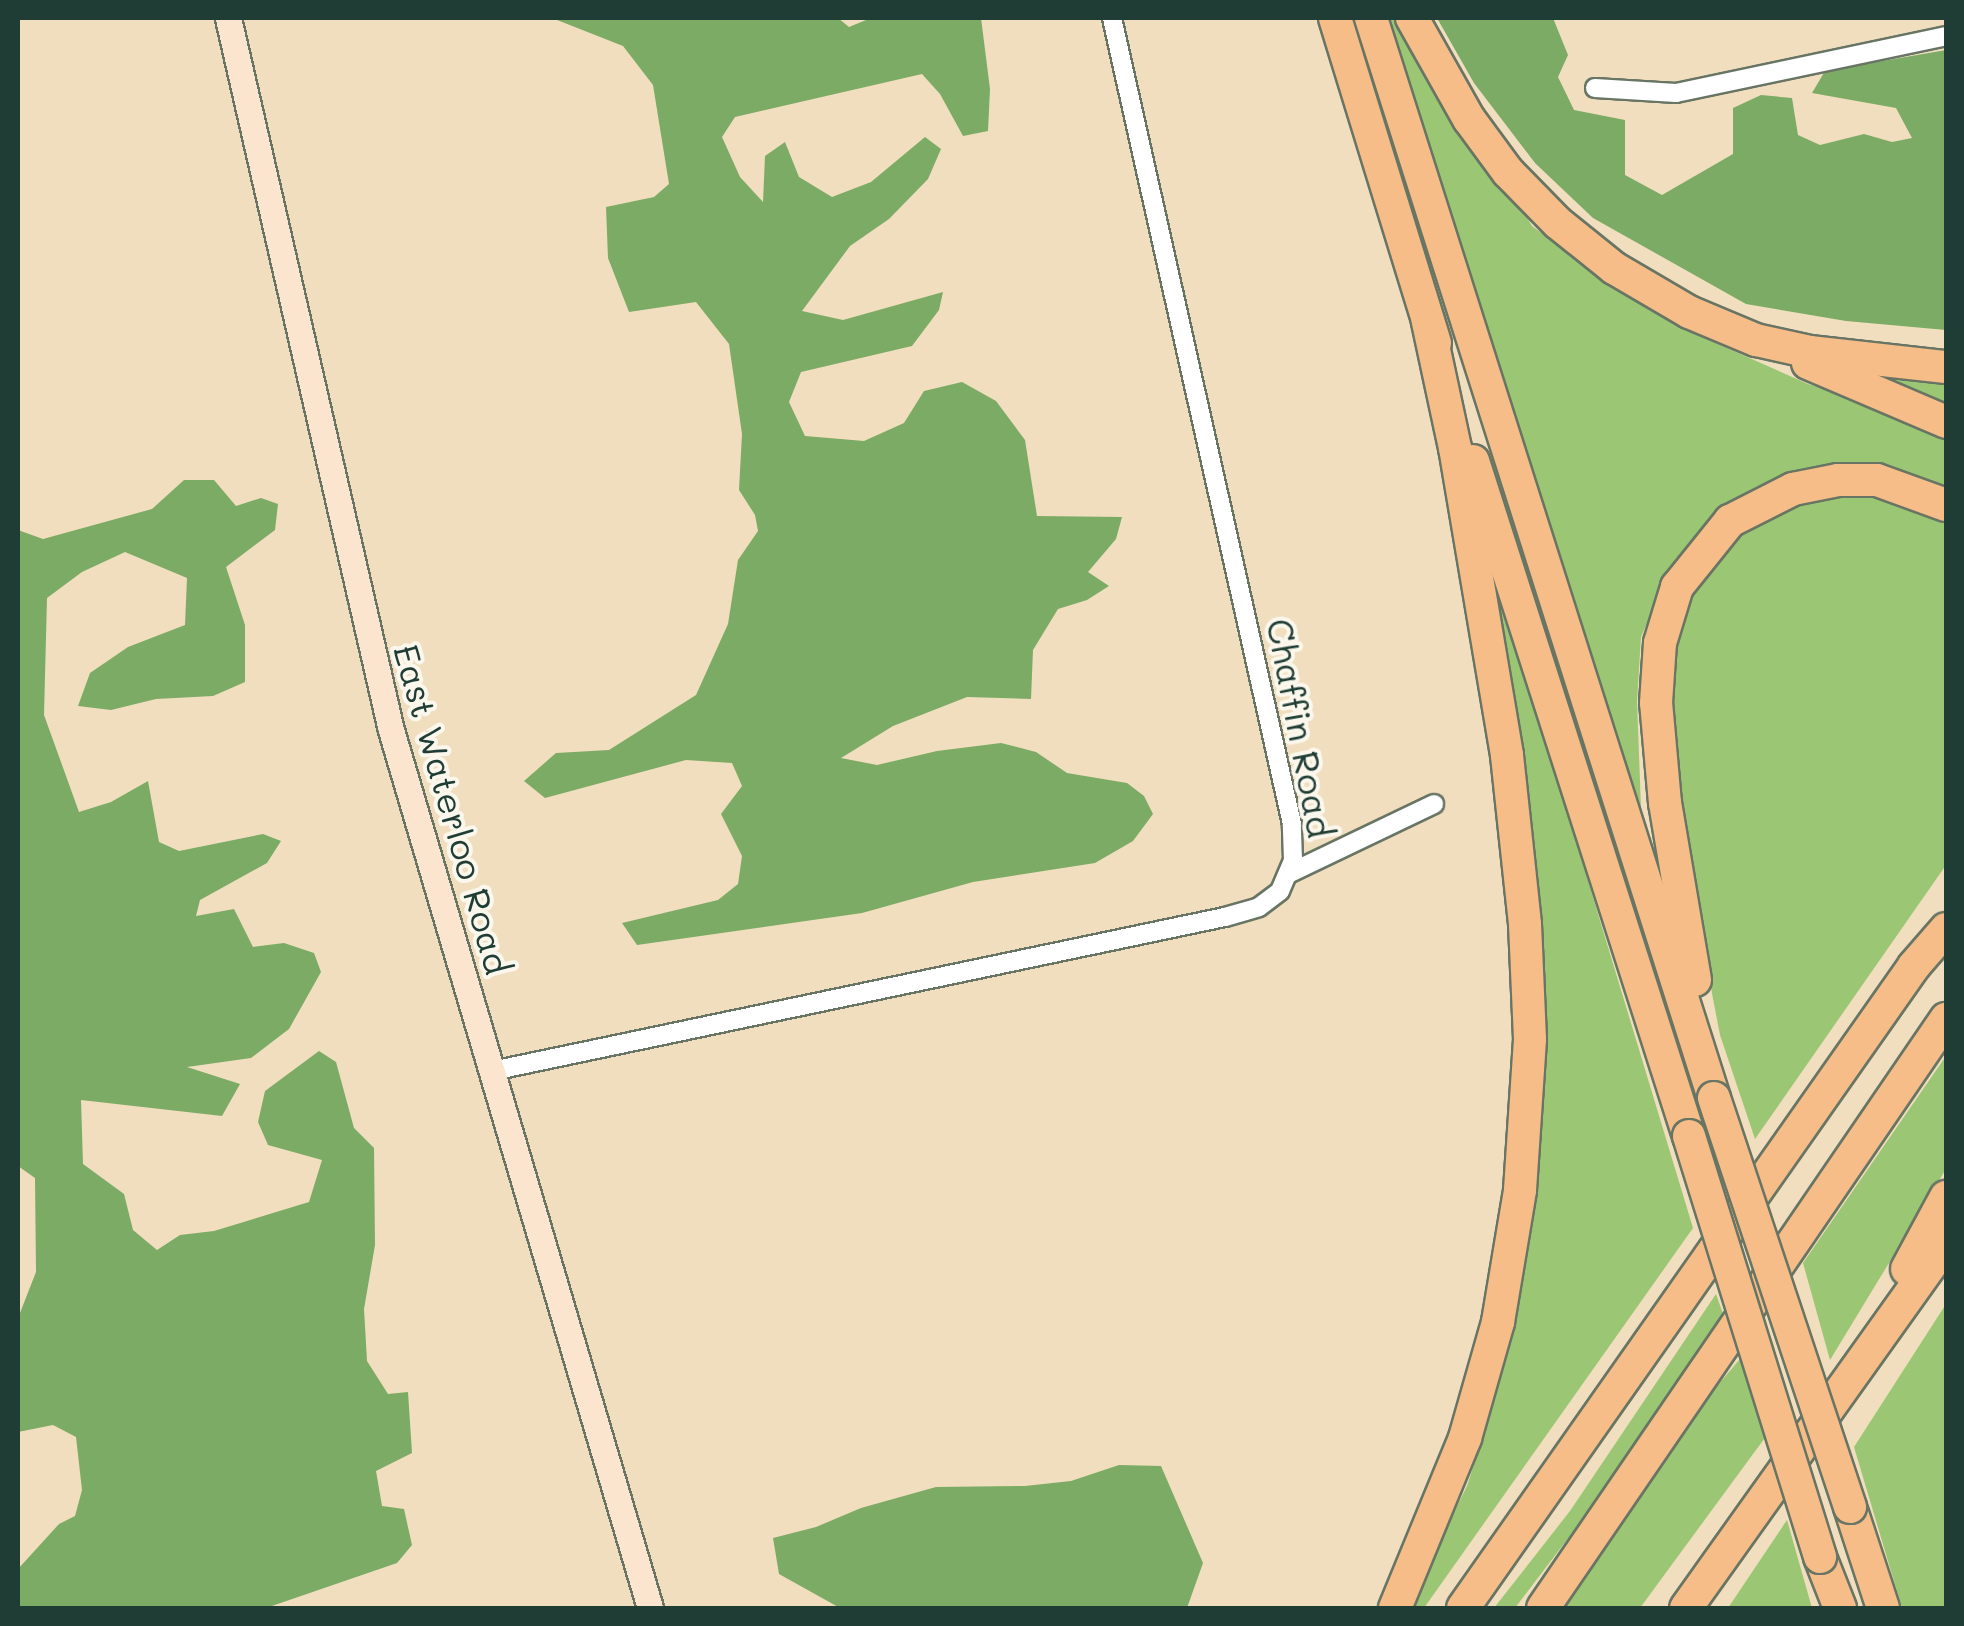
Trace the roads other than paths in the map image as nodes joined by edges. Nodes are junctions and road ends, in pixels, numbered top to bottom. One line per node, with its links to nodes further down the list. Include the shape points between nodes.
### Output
1 (228, 18): 19 (main road, East Waterloo Road, via 362,615)
2 (1112, 18): 14 (street, Chaffin Road, via 1292,824)
3 (1335, 18): 8 (highway)
4 (1372, 18): 20 (highway)
5 (1412, 18): 9 (highway, via 1469,119 1558,223 1646,288)
6 (1946, 36): 7 (street, via 1676,94)
7 (1595, 88)
8 (1428, 322): 25 (highway, via 1456,448 1506,755 1530,1038 1520,1190 1498,1322 1465,1438); 29 (highway, bridge)
9 (1756, 340): 10 (highway); 11 (highway)
10 (1946, 367)
11 (1946, 422)
12 (1946, 505): 20 (highway, via 1877,480 1793,489 1730,521 1700,552 1672,600 1657,670 1658,747)
13 (1434, 804): 14 (street)
14 (1288, 874): 19 (street, Chaffin Road, via 1270,901 1236,914)
15 (1946, 902): 17 (highway)
16 (1946, 929): 17 (highway)
17 (1914, 966): 26 (highway)
18 (1946, 1019): 27 (highway)
19 (492, 1071): 24 (main road, East Waterloo Road)
20 (1714, 1098): 30 (highway, bridge)
21 (1946, 1197): 23 (highway)
22 (1946, 1243): 23 (highway)
23 (1853, 1370): 28 (highway)
24 (650, 1608)
25 (1395, 1608)
26 (1462, 1608)
27 (1543, 1608)
28 (1686, 1608)
29 (1836, 1608)
30 (1883, 1608)

